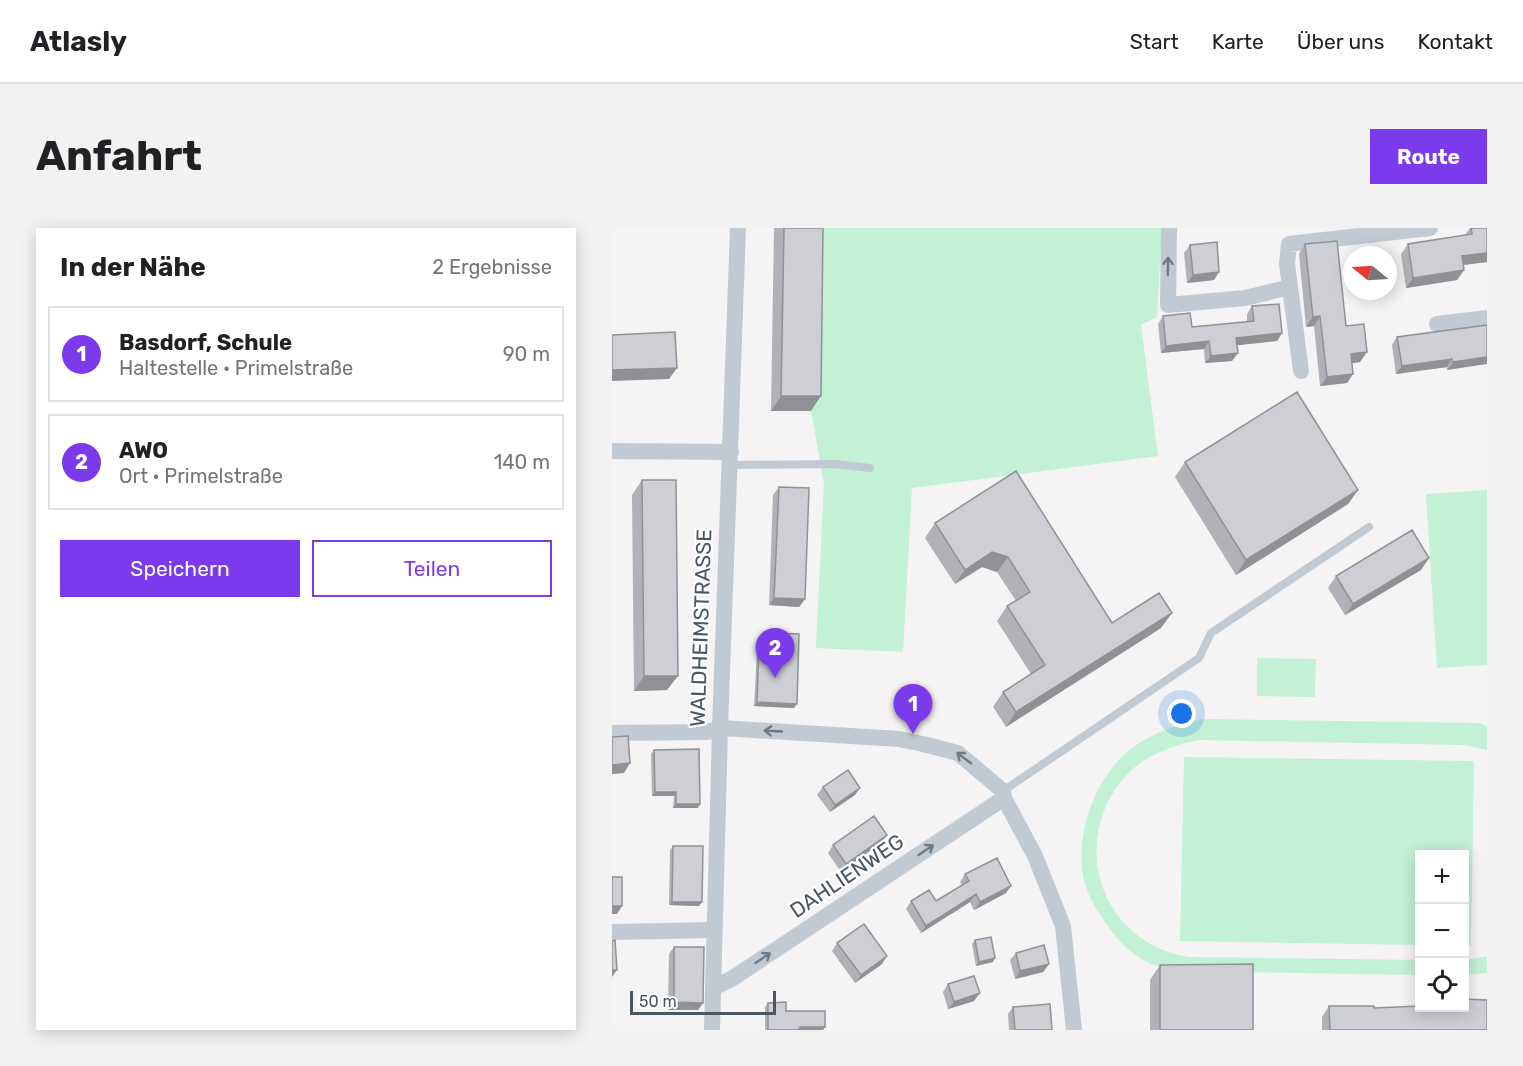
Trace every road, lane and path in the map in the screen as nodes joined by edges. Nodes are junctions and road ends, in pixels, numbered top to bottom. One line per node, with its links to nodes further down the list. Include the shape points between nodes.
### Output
1 (738, 228): 10 (street, WALDHEIMSTRASSE)
2 (1169, 228): 5 (street, one-way to 2, via 1245,298 1168,305)
3 (1430, 228): 4 (street)
4 (1400, 229): 5 (street, via 1289,244)
5 (1290, 287): 8 (street)
6 (1487, 318): 7 (street)
7 (1437, 324)
8 (1301, 371)
9 (612, 451): 10 (street)
10 (730, 458): 11 (lane); 13 (street, WALDHEIMSTRASSE)
11 (870, 468)
12 (1369, 527): 15 (lane, via 1211,633 1199,658)
13 (720, 728): 14 (street, via 708,732); 15 (street, one-way to 13, via 958,753 923,744 899,739); 16 (street, WALDHEIMSTRASSE)
14 (612, 733)
15 (1003, 795): 18 (street, DAHLIENWEG, one-way to 15); 20 (street, via 1035,856 1064,926)
16 (714, 930): 17 (street); 18 (street, WALDHEIMSTRASSE)
17 (612, 932)
18 (713, 988): 19 (street, WALDHEIMSTRASSE)
19 (712, 1030)
20 (1074, 1030)

